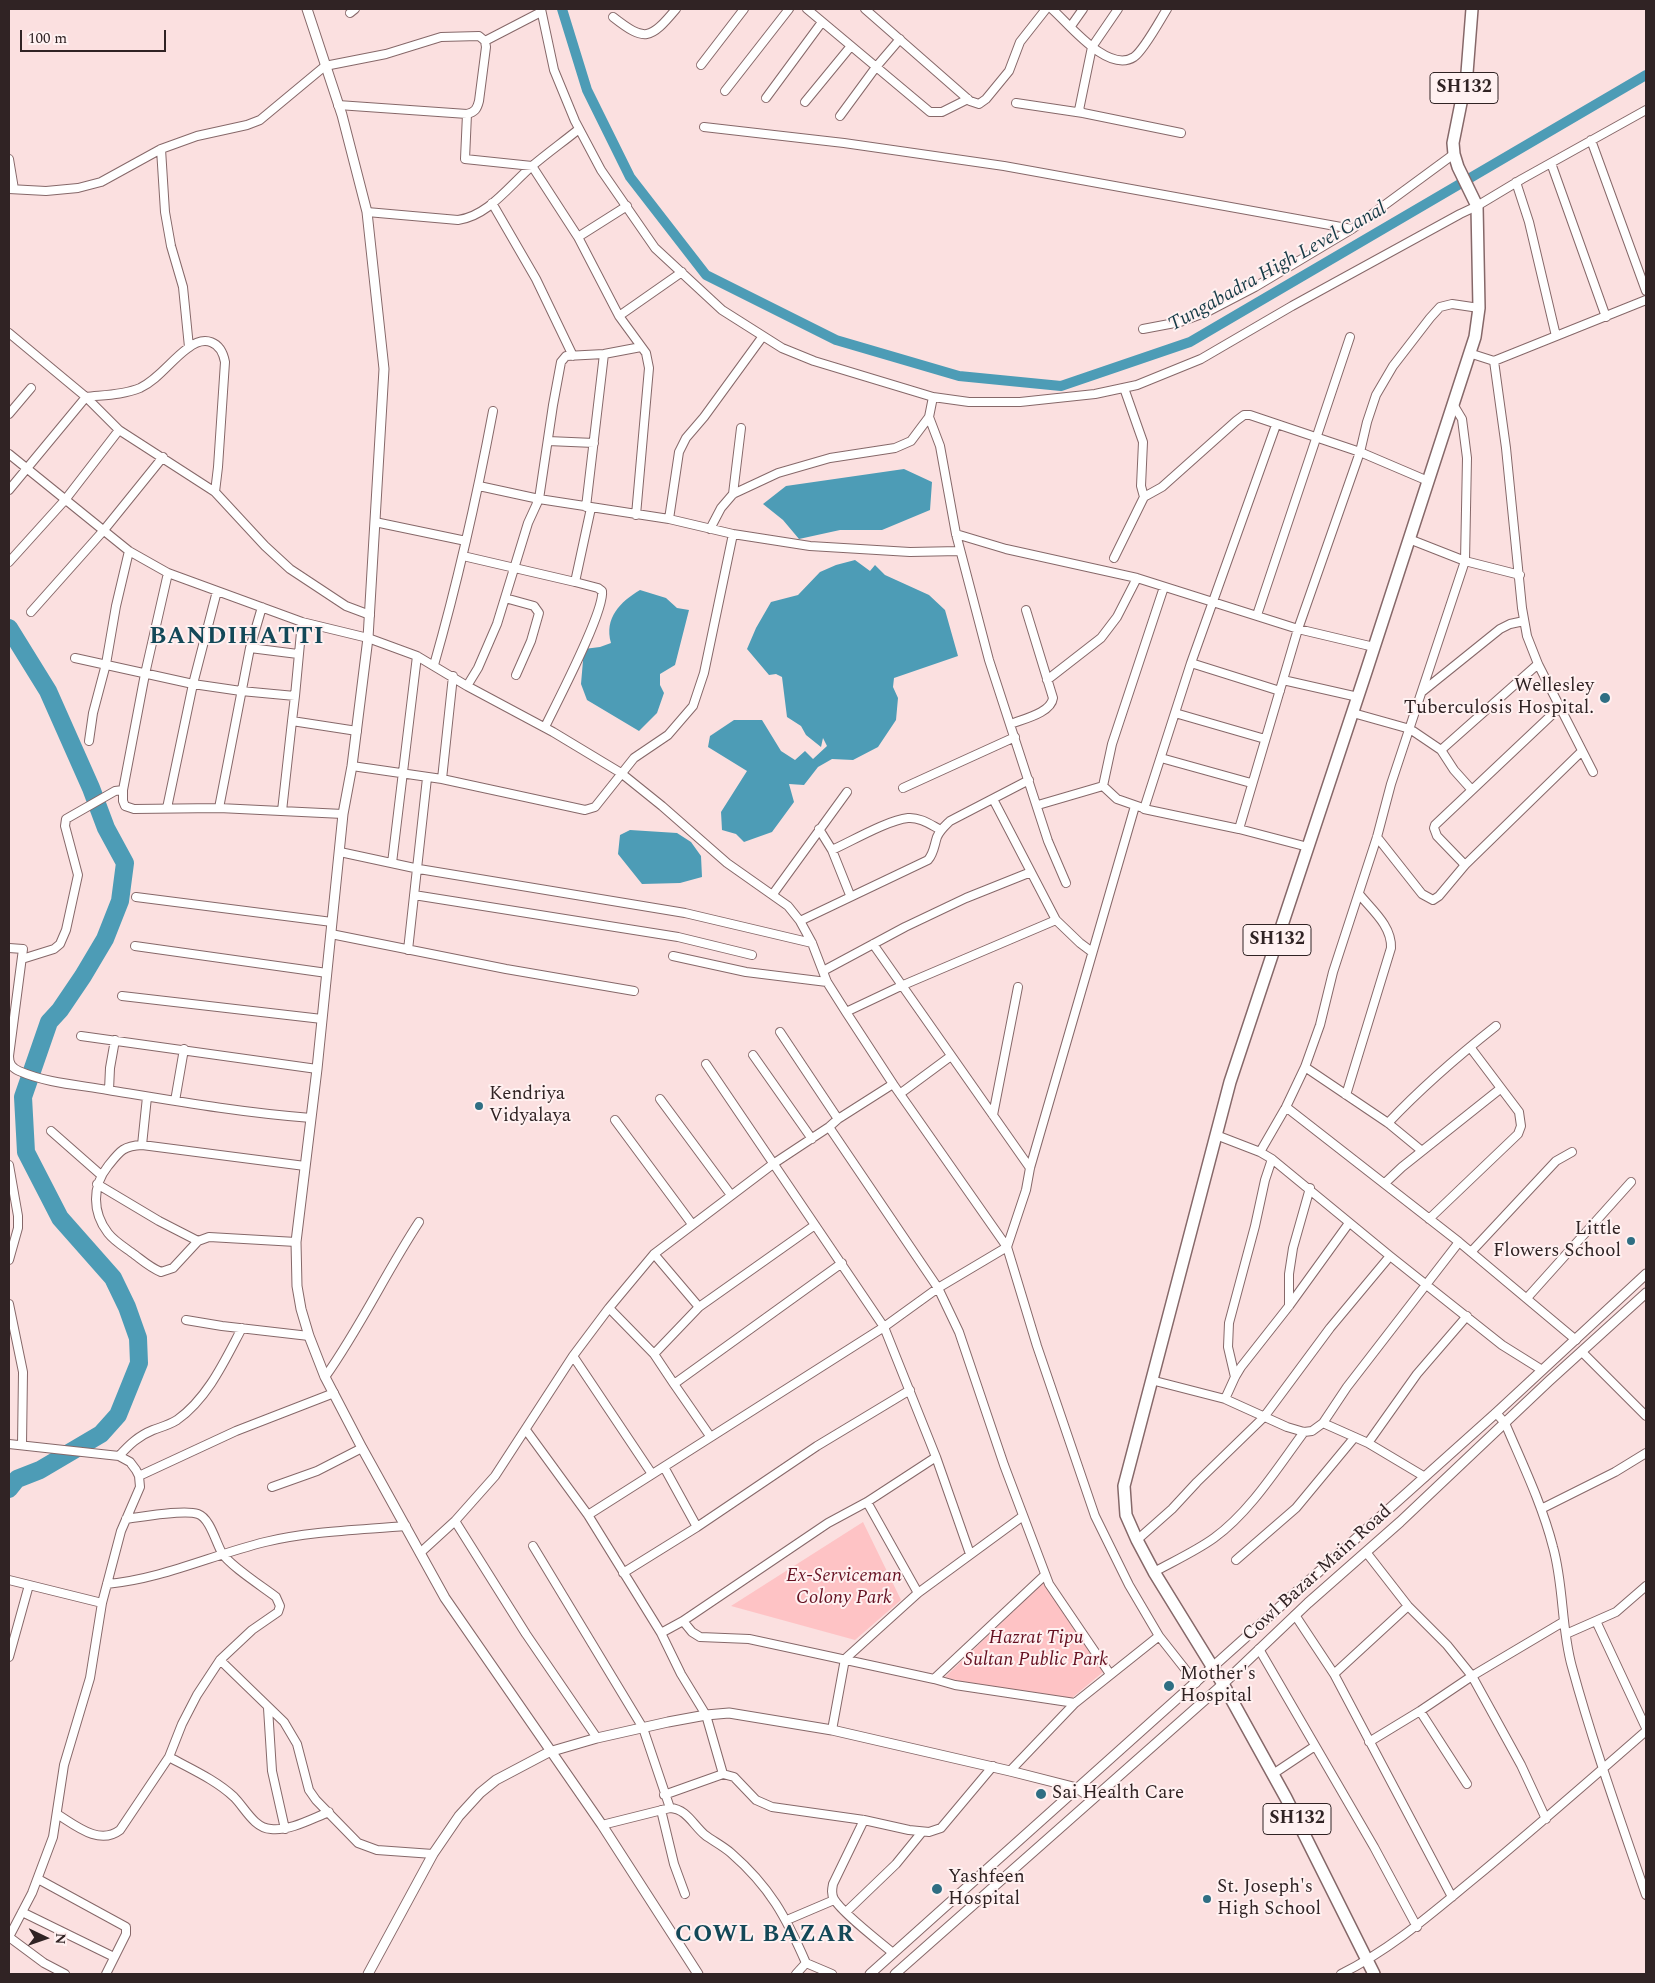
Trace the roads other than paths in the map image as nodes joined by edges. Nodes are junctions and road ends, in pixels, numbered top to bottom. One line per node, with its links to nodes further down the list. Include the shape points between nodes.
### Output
1 (307, 9): 22 (street)
2 (676, 9): 14 (street, via 652,33 642,35 632,32)
3 (744, 9): 21 (street)
4 (788, 9): 24 (street)
5 (807, 9): 15 (street)
6 (865, 9): 17 (street)
7 (1046, 9): 26 (street, via 1020,42 1009,70 986,99 979,104)
8 (1052, 9): 16 (street)
9 (1083, 9): 16 (street)
10 (1118, 9): 20 (street)
11 (1167, 9): 20 (street, via 1134,57 1108,57)
12 (1472, 9): 39 (main road, SH132, via 1467,73 1454,134)
13 (541, 10): 18 (street); 35 (street, via 554,70)
14 (613, 17)
15 (822, 22): 19 (street); 25 (street)
16 (1071, 26): 20 (street)
17 (900, 39): 23 (street); 26 (street)
18 (485, 40): 22 (street, via 478,36 441,37 386,54); 32 (street, via 477,109)
19 (851, 46): 23 (street); 27 (street)
20 (1092, 47): 31 (street, via 1079,110)
21 (701, 65)
22 (325, 66): 29 (street); 38 (street, via 260,120)
23 (876, 67): 26 (street, via 930,112 942,112); 33 (street)
24 (725, 91)
25 (766, 98)
26 (968, 99)
27 (805, 102)
28 (1016, 103): 31 (street)
29 (338, 105): 32 (street); 48 (street)
30 (1646, 110): 37 (street)
31 (1083, 113): 36 (street)
32 (466, 114): 42 (street, via 465,159)
33 (840, 116)
34 (704, 127): 49 (street, via 1004,166)
35 (580, 129): 42 (street); 47 (street, via 602,170)
36 (1181, 133)
37 (1591, 140): 41 (street); 52 (street)
38 (161, 149): 44 (street, via 101,182 46,191); 62 (street, via 165,212 183,287)
39 (1454, 154): 46 (main road, SH132); 49 (street)
40 (9, 159): 44 (street)
41 (1551, 163): 43 (street); 56 (street)
42 (532, 166): 45 (street); 50 (street)
43 (1516, 182): 46 (street); 60 (street, via 1529,222)
44 (11, 189)
45 (492, 203): 48 (street, via 477,215 458,220); 66 (street, via 536,279)
46 (1476, 203): 54 (main road, SH132); 69 (street, via 1201,359 1137,386)
47 (627, 206): 50 (street); 51 (street, via 656,248)
48 (366, 212): 97 (street, via 384,369)
49 (1352, 228): 57 (street, via 1207,312 1180,322)
50 (578, 236): 55 (street)
51 (682, 272): 55 (street); 59 (street, via 722,310)
52 (1646, 291)
53 (1646, 300): 56 (street)
54 (1479, 308): 64 (main road, SH132); 82 (street, via 1452,304 1440,307 1430,318 1393,366 1376,395)
55 (619, 316): 63 (street)
56 (1606, 316): 60 (street)
57 (1142, 329)
58 (9, 333): 70 (street)
59 (763, 336): 71 (street, via 814,361); 96 (street, via 682,444)
60 (1556, 336): 67 (street)
61 (1350, 337): 79 (street)
62 (189, 347): 70 (street, via 139,388); 89 (street, via 210,342 219,346 225,362)
63 (641, 347): 65 (street); 95 (street, via 649,368)
64 (1469, 353): 67 (street); 72 (main road, SH132)
65 (604, 354): 66 (street); 81 (street)
66 (574, 356): 80 (street, via 566,356 562,362)
67 (1494, 362): 112 (street)
68 (31, 388): 74 (street)
69 (1124, 388): 71 (street, via 1020,402 969,402); 91 (street, via 1143,442 1141,486)
70 (86, 397): 78 (street); 85 (street)
71 (933, 397): 75 (street)
72 (1453, 404): 86 (main road, SH132); 108 (street, via 1462,418 1467,458)
73 (493, 411): 87 (street)
74 (9, 414)
75 (929, 417): 90 (street, via 911,441 895,448 830,458 778,473); 101 (street, via 940,446)
76 (1276, 425): 79 (street); 91 (street, via 1244,415 1162,487); 118 (street)
77 (741, 428): 90 (street)
78 (120, 430): 84 (street); 93 (street)
79 (1316, 437): 82 (street); 122 (street)
80 (548, 441): 81 (street); 92 (street)
81 (594, 443): 94 (street)
82 (1360, 452): 86 (street); 126 (street)
83 (9, 454): 85 (street)
84 (163, 457): 89 (street); 99 (street)
85 (26, 468): 88 (street); 93 (street)
86 (1428, 481): 102 (main road, SH132)
87 (479, 486): 92 (street); 103 (street)
88 (9, 490)
89 (215, 492): 123 (street, via 290,569 346,606)
90 (733, 494): 98 (street)
91 (1144, 496): 107 (street)
92 (539, 499): 94 (street); 110 (street)
93 (65, 500): 99 (street); 109 (street)
94 (589, 508): 95 (street); 114 (street)
95 (636, 515): 96 (street)
96 (669, 519): 98 (street)
97 (375, 522): 103 (street); 123 (street)
98 (710, 529): 100 (street)
99 (104, 530): 104 (street); 121 (street)
100 (733, 534): 105 (street, via 810,546); 165 (street, via 704,673 693,706 668,735 634,758)
101 (956, 534): 105 (street); 113 (street, via 1006,549)
102 (1409, 539): 108 (street); 128 (main road, SH132)
103 (466, 542): 106 (street)
104 (129, 551): 111 (street); 134 (street)
105 (960, 552): 153 (street)
106 (463, 556): 110 (street); 136 (street)
107 (1114, 558)
108 (1465, 561): 112 (street); 146 (street)
109 (9, 562)
110 (513, 567): 114 (street); 117 (street)
111 (168, 573): 116 (street); 137 (street)
112 (1520, 575): 124 (street)
113 (1137, 578): 115 (street); 140 (street, via 1117,617 1101,638)
114 (575, 582): 154 (street, via 598,588 603,598)
115 (1164, 587): 118 (street); 171 (street, via 1112,744)
116 (217, 591): 119 (street); 142 (street)
117 (505, 598): 138 (street, via 534,606 539,613 532,641); 143 (street, via 490,642)
118 (1214, 603): 122 (street); 133 (street)
119 (262, 607): 125 (street); 129 (street)
120 (1026, 610): 140 (street)
121 (31, 612)
122 (1256, 615): 126 (street)
123 (370, 616): 127 (street)
124 (1524, 621): 135 (street); 146 (street, via 1500,629)
125 (302, 622): 127 (street); 130 (street)
126 (1298, 629): 128 (street); 141 (street)
127 (368, 638): 131 (street); 156 (street)
128 (1374, 647): 148 (main road, SH132)
129 (250, 648): 130 (street); 144 (street)
130 (298, 654): 147 (street)
131 (417, 656): 136 (street); 166 (street)
132 (74, 658): 134 (street)
133 (1191, 663): 145 (street); 150 (street)
134 (106, 664): 137 (street); 159 (street)
135 (1538, 664): 149 (street); 160 (street)
136 (434, 665): 139 (street)
137 (145, 674): 142 (street); 174 (street)
138 (516, 675)
139 (453, 676): 143 (street); 168 (street)
140 (1047, 680): 153 (street, via 1053,698 1049,707)
141 (1283, 680): 145 (street); 148 (street)
142 (193, 684): 144 (street); 179 (street)
143 (468, 686): 154 (street)
144 (241, 691): 147 (street); 180 (street)
145 (1280, 691): 158 (street)
146 (1423, 691): 155 (street)
147 (295, 696): 152 (street)
148 (1358, 698): 151 (main road, SH132)
149 (1560, 707): 161 (street); 173 (street)
150 (1174, 713): 158 (street); 162 (street)
151 (1352, 713): 155 (street); 188 (main road, SH132)
152 (292, 721): 156 (street); 182 (street)
153 (1010, 724): 157 (street)
154 (545, 727): 165 (street)
155 (1410, 729): 160 (street); 187 (street)
156 (357, 731): 163 (street)
157 (1015, 737): 169 (street); 172 (street)
158 (1265, 739): 170 (street)
159 (89, 742)
160 (1441, 750): 173 (street)
161 (1581, 752): 164 (street); 192 (street)
162 (1160, 758): 170 (street); 181 (street)
163 (352, 766): 166 (street); 183 (street)
164 (1592, 772)
165 (620, 773): 168 (street, via 595,807 585,810); 196 (street, via 727,863)
166 (402, 774): 167 (street); 191 (street)
167 (427, 778): 168 (street); 193 (street)
168 (442, 779)
169 (1029, 780): 176 (street); 177 (street)
170 (1251, 783): 185 (street)
171 (1103, 786): 177 (street); 178 (street, via 1117,799)
172 (903, 788)
173 (1471, 789): 192 (street, via 1434,828 1437,836)
174 (119, 790): 179 (street, via 129,809); 213 (street, via 64,823 78,875 66,930 54,949)
175 (847, 792): 184 (street)
176 (992, 799): 186 (street, via 950,820); 194 (street)
177 (1038, 806): 195 (street, via 1048,841)
178 (1135, 806): 181 (street); 210 (street)
179 (166, 808): 180 (street)
180 (219, 808): 182 (street)
181 (1144, 809): 185 (street)
182 (282, 811): 183 (street)
183 (343, 814): 190 (street)
184 (819, 829): 189 (street); 196 (street)
185 (1239, 829): 188 (street)
186 (941, 830): 189 (street, via 922,820 909,818); 200 (street, via 928,860)
187 (1377, 837): 192 (street, via 1422,894 1433,900); 197 (street)
188 (1308, 847): 251 (main road, SH132, via 1230,1082)
189 (832, 850): 200 (street)
190 (340, 852): 191 (street); 203 (street)
191 (392, 863): 193 (street)
192 (1466, 865)
193 (418, 869): 198 (street); 205 (street, via 685,913)
194 (1031, 872): 201 (street); 206 (street, via 966,898)
195 (1066, 883)
196 (773, 894): 202 (street)
197 (1359, 894): 232 (street, via 1333,972 1320,1025); 239 (street, via 1392,938)
198 (414, 895): 209 (street); 211 (street, via 678,937)
199 (136, 896): 203 (street)
200 (850, 896): 202 (street)
201 (1056, 920): 210 (street); 217 (street)
202 (800, 921): 205 (street)
203 (332, 922): 204 (street)
204 (331, 934): 209 (street); 215 (street)
205 (812, 944): 214 (street)
206 (873, 944): 214 (street); 217 (street)
207 (136, 946): 215 (street)
208 (9, 948): 213 (street, via 22,949)
209 (408, 950): 219 (street)
210 (1092, 952): 261 (street)
211 (752, 955)
212 (673, 956): 216 (street, via 746,972)
213 (22, 959): 233 (street, via 9,1056)
214 (823, 971): 216 (street)
215 (327, 973): 222 (street)
216 (827, 982): 221 (street)
217 (902, 986): 221 (street); 230 (street)
218 (1018, 987): 244 (street)
219 (634, 991)
220 (122, 996): 222 (street)
221 (846, 1012): 235 (street)
222 (322, 1019): 234 (street)
223 (1496, 1026): 227 (street)
224 (780, 1032): 246 (street)
225 (81, 1036): 226 (street)
226 (115, 1040): 228 (street); 237 (street)
227 (1470, 1047): 236 (street); 248 (street, via 1415,1094)
228 (184, 1049): 234 (street); 242 (street)
229 (754, 1055): 252 (street)
230 (951, 1056): 238 (street); 244 (street)
231 (706, 1064): 258 (street)
232 (1304, 1067): 239 (street); 243 (street)
233 (13, 1069): 237 (street, via 49,1080)
234 (317, 1069): 245 (street)
235 (893, 1084): 238 (street); 246 (street)
236 (1500, 1089): 255 (street); 268 (street, via 1519,1112 1521,1126 1518,1134)
237 (109, 1090): 240 (street)
238 (900, 1093): 276 (street)
239 (1346, 1095): 248 (street)
240 (147, 1097): 242 (street); 253 (street)
241 (660, 1099): 267 (street)
242 (175, 1101): 245 (street)
243 (1286, 1107): 254 (street); 264 (street)
244 (993, 1115): 261 (street)
245 (312, 1118): 260 (street)
246 (838, 1119): 249 (street)
247 (615, 1120): 271 (street)
248 (1388, 1123): 255 (street)
249 (829, 1127): 252 (street); 284 (street)
250 (51, 1130): 262 (street)
251 (1216, 1135): 254 (street); 303 (main road, SH132)
252 (812, 1138): 258 (street)
253 (142, 1145): 260 (street); 262 (street, via 124,1148)
254 (1260, 1152): 257 (street)
255 (1422, 1152): 264 (street)
256 (1572, 1152): 277 (street, via 1556,1161)
257 (1272, 1159): 266 (street); 302 (street, via 1229,1323 1228,1347)
258 (773, 1164): 267 (street); 272 (street)
259 (9, 1165): 280 (street, via 18,1216)
260 (305, 1166): 274 (street)
261 (1030, 1168): 276 (street)
262 (101, 1175): 265 (street)
263 (1631, 1182): 286 (street)
264 (1385, 1183): 268 (street)
265 (97, 1184): 273 (street); 273 (street, via 100,1218 109,1234 156,1270 161,1272 173,1268)
266 (1310, 1188): 270 (street); 288 (street, via 1293,1248)
267 (731, 1195): 271 (street)
268 (1429, 1220): 275 (street)
269 (419, 1222): 301 (street, via 346,1348)
270 (1349, 1222): 279 (street); 288 (street)
271 (692, 1224): 278 (street)
272 (815, 1225): 281 (street); 289 (street)
273 (198, 1241): 274 (street, via 218,1237)
274 (296, 1242): 295 (street, via 297,1286)
275 (1459, 1242): 277 (street); 283 (street)
276 (1007, 1247): 284 (street); 360 (street, via 1095,1516)
277 (1471, 1252): 286 (street)
278 (654, 1254): 289 (street); 290 (street)
279 (1390, 1256): 283 (street); 310 (street, via 1330,1328)
280 (9, 1260)
281 (842, 1263): 293 (street); 304 (street)
282 (1646, 1274): 296 (street, Cowl Bazar Main Road)
283 (1426, 1284): 291 (street); 311 (street)
284 (938, 1288): 293 (street); 332 (street, via 959,1332)
285 (1646, 1293): 297 (street, Cowl Bazar Main Road)
286 (1527, 1298): 296 (street)
287 (9, 1304): 319 (street, via 23,1372)
288 (1289, 1306): 302 (street)
289 (699, 1307): 298 (street)
290 (609, 1308): 298 (street); 299 (street)
291 (1467, 1316): 300 (street); 317 (street, via 1418,1374)
292 (186, 1320): 294 (street)
293 (884, 1327): 305 (street); 315 (street)
294 (242, 1328): 295 (street); 322 (street, via 221,1367 189,1410 167,1426 132,1442)
295 (309, 1336): 301 (street)
296 (1576, 1340): 300 (street, Cowl Bazar Main Road)
297 (1582, 1352): 309 (street); 312 (street, Cowl Bazar Main Road)
298 (654, 1354): 304 (street)
299 (573, 1356): 313 (street); 325 (street)
300 (1542, 1370): 308 (street, Cowl Bazar Main Road)
301 (325, 1377): 306 (street)
302 (1235, 1377): 307 (street)
303 (1151, 1380): 307 (street); 337 (main road, SH132, via 1124,1486 1126,1515)
304 (674, 1384): 315 (street)
305 (910, 1390): 323 (street); 336 (street, via 816,1446)
306 (334, 1393): 320 (street); 326 (street, via 236,1431)
307 (1225, 1398): 310 (street)
308 (1496, 1413): 312 (street); 327 (street, Cowl Bazar Main Road)
309 (1646, 1416)
310 (1264, 1417): 314 (street); 337 (street)
311 (1323, 1423): 314 (street, via 1312,1431); 316 (street)
312 (1505, 1423): 330 (street); 339 (street, Cowl Bazar Main Road)
313 (526, 1430): 331 (street); 334 (street, via 495,1476)
314 (1304, 1432): 344 (street, via 1239,1515 1214,1538)
315 (710, 1436): 324 (street)
316 (1354, 1438): 317 (street); 343 (street, via 1296,1508)
317 (1368, 1443): 327 (street)
318 (9, 1444): 319 (street)
319 (22, 1445): 322 (street)
320 (362, 1448): 328 (street); 335 (street)
321 (1646, 1453): 330 (street)
322 (118, 1456): 326 (street, via 130,1462)
323 (936, 1457): 329 (street); 342 (street)
324 (664, 1467): 325 (street); 336 (street)
325 (652, 1474): 331 (street)
326 (139, 1476): 333 (street, via 140,1487)
327 (1425, 1477): 365 (street, Cowl Bazar Main Road)
328 (272, 1487)
329 (867, 1502): 351 (street); 355 (street, via 828,1523)
330 (1541, 1509): 357 (street, via 1554,1548)
331 (588, 1515): 345 (street)
332 (1023, 1516): 342 (street); 346 (street)
333 (126, 1519): 341 (street, via 198,1514 208,1524); 348 (street)
334 (455, 1521): 340 (street); 379 (street)
335 (406, 1526): 340 (street); 341 (street, via 329,1532 267,1542)
336 (697, 1527): 345 (street)
337 (1137, 1540): 344 (main road, SH132)
338 (533, 1546): 376 (street)
339 (1366, 1552): 353 (street); 354 (street, Cowl Bazar Main Road)
340 (420, 1553): 382 (street, via 445,1598)
341 (222, 1554): 348 (street, via 179,1570); 364 (street, via 276,1597 280,1606 278,1612 252,1630)
342 (970, 1554): 351 (street)
343 (1236, 1560)
344 (1154, 1572): 365 (main road, SH132)
345 (623, 1573): 358 (street)
346 (1045, 1575): 366 (street); 369 (street)
347 (9, 1580): 349 (street)
348 (107, 1584): 352 (street)
349 (29, 1585): 352 (street); 362 (street)
350 (1646, 1586): 356 (street, via 1616,1612)
351 (918, 1593): 363 (street)
352 (102, 1603): 396 (street, via 90,1678 64,1765)
353 (1408, 1606): 367 (street); 368 (street)
354 (1295, 1615): 361 (street, Cowl Bazar Main Road); 367 (street)
355 (683, 1621): 358 (street); 363 (street, via 700,1637 749,1639)
356 (1596, 1621): 359 (street); 377 (street)
357 (1563, 1622): 359 (street); 368 (street)
358 (661, 1633): 375 (street)
359 (1566, 1634): 385 (street, via 1571,1665)
360 (1158, 1636): 366 (street); 370 (street)
361 (1259, 1649): 371 (street, Cowl Bazar Main Road); 381 (street)
362 (9, 1657)
363 (846, 1659): 369 (street); 378 (street)
364 (220, 1660): 373 (street); 383 (street, via 182,1724)
365 (1213, 1668): 370 (street, Cowl Bazar Main Road); 371 (main road, SH132)
366 (1110, 1674): 372 (street)
367 (1334, 1674): 380 (street)
368 (1472, 1676): 374 (street); 397 (street, via 1521,1765)
369 (934, 1679): 372 (street)
370 (1196, 1683): 390 (street, Cowl Bazar Main Road)
371 (1223, 1684): 388 (main road, SH132); 392 (street, Cowl Bazar Main Road)
372 (1075, 1704): 386 (street)
373 (268, 1708): 395 (street, via 291,1731 309,1790); 400 (street, via 272,1771)
374 (1420, 1711): 380 (street); 389 (street)
375 (706, 1715): 376 (street); 378 (street, via 729,1713); 387 (street)
376 (643, 1728): 379 (street); 391 (street)
377 (1646, 1729): 385 (street)
378 (832, 1730): 384 (street)
379 (597, 1738): 382 (street)
380 (1369, 1742): 406 (street)
381 (1315, 1746): 388 (street); 411 (street)
382 (550, 1752): 399 (street); 402 (street, via 496,1780 480,1793 459,1816)
383 (169, 1757): 396 (street, via 120,1830 112,1836 93,1835); 400 (street, via 226,1789 260,1826)
384 (993, 1766): 386 (street); 401 (street, via 940,1828)
385 (1603, 1769): 397 (street); 405 (street)
386 (1010, 1770): 390 (street)
387 (723, 1774): 391 (street); 398 (street, via 734,1777 756,1800 772,1807)
388 (1273, 1774): 415 (main road, SH132)
389 (1467, 1784)
390 (1077, 1788): 392 (street); 413 (street, Cowl Bazar Main Road)
391 (664, 1795): 393 (street)
392 (1092, 1799): 424 (street, Cowl Bazar Main Road)
393 (670, 1808): 394 (street); 410 (street, via 683,1812 736,1858 771,1895)
394 (661, 1810): 399 (street); 404 (street)
395 (329, 1812): 400 (street); 402 (street, via 364,1847)
396 (57, 1814): 403 (street, via 53,1837)
397 (1546, 1819): 406 (street)
398 (864, 1820): 401 (street); 407 (street, via 833,1884)
399 (602, 1826): 420 (street)
400 (284, 1829)
401 (922, 1832): 409 (street, via 896,1864)
402 (433, 1854): 419 (street)
403 (38, 1879): 408 (street); 414 (street, via 126,1927 126,1934)
404 (685, 1894)
405 (1646, 1895)
406 (1452, 1897): 411 (street)
407 (834, 1900): 409 (street); 410 (street)
408 (22, 1912): 412 (street); 414 (street)
409 (846, 1912): 413 (street)
410 (787, 1920): 416 (street)
411 (1417, 1927): 415 (street)
412 (9, 1937): 417 (street)
413 (893, 1954): 423 (street, Cowl Bazar Main Road)
414 (114, 1957): 418 (street)
415 (1367, 1961): 425 (street); 426 (main road, SH132)
416 (806, 1963): 421 (street); 422 (street)
417 (65, 1974)
418 (106, 1974)
419 (368, 1974)
420 (698, 1974)
421 (796, 1974)
422 (832, 1974)
423 (870, 1974)
424 (895, 1974)
425 (1341, 1974)
426 (1374, 1974)

